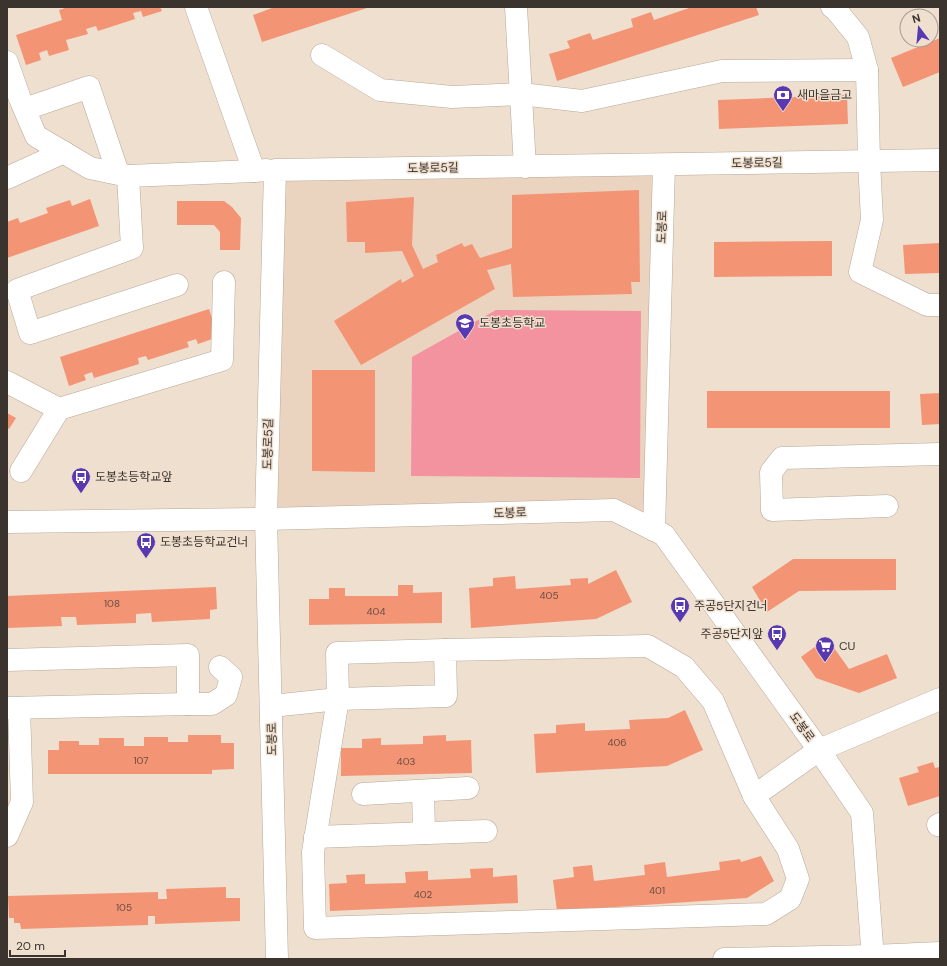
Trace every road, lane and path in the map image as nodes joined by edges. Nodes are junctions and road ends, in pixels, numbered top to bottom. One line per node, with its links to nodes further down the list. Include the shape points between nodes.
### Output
1 (196, 7): 14 (street)
2 (516, 7): 7 (street)
3 (832, 7): 6 (street, via 858,37)
4 (322, 55): 7 (street, via 380,90 452,97)
5 (7, 62): 8 (street)
6 (867, 70): 7 (street, via 722,71 582,101); 11 (street)
7 (521, 94): 13 (street)
8 (25, 109): 9 (street, via 36,136); 15 (street, via 89,87)
9 (64, 152): 15 (street, via 90,168); 16 (street)
10 (940, 160): 11 (street, 도봉로5길)
11 (869, 161): 12 (street, 도봉로5길); 19 (street, via 872,220 860,272 927,305)
12 (664, 164): 13 (street, 도봉로5길); 27 (street, 도봉로)
13 (525, 166): 14 (street, 도봉로5길)
14 (264, 171): 15 (street); 25 (street, 도봉로5길)
15 (123, 174): 18 (street, via 132,248 17,290 30,334)
16 (7, 178)
17 (224, 282): 21 (street, via 222,360)
18 (177, 285)
19 (940, 305)
20 (7, 382): 21 (street)
21 (59, 409): 23 (street)
22 (940, 454): 24 (street, via 782,458 771,472 772,510)
23 (20, 471)
24 (887, 506)
25 (266, 519): 26 (street, 도봉로); 27 (street, 도봉로, via 614,510); 34 (street, 도봉로)
26 (7, 522)
27 (654, 530): 36 (street, 도봉로, via 664,535)
28 (445, 650): 31 (street, via 446,696); 31 (street, via 337,653); 40 (street, via 648,646 684,667 713,701)
29 (7, 660): 33 (street, via 188,655)
30 (220, 667): 33 (street, via 231,677 226,695 212,704)
31 (338, 699): 34 (street); 44 (street)
32 (940, 699): 36 (street)
33 (188, 704): 35 (street)
34 (272, 706): 47 (street, 도봉로)
35 (13, 708): 43 (street, via 22,802)
36 (819, 750): 40 (street); 46 (street, 도봉로, via 862,813)
37 (468, 788): 38 (street)
38 (423, 791): 39 (street); 42 (street)
39 (363, 794)
40 (754, 796): 44 (street, via 788,849 798,879 790,899 766,914 315,928)
41 (486, 831): 42 (street)
42 (424, 833): 44 (street)
43 (7, 836)
44 (315, 837)
45 (940, 953): 46 (street)
46 (873, 958): 49 (street)
47 (277, 959)
48 (724, 959): 49 (street)
49 (734, 959)

